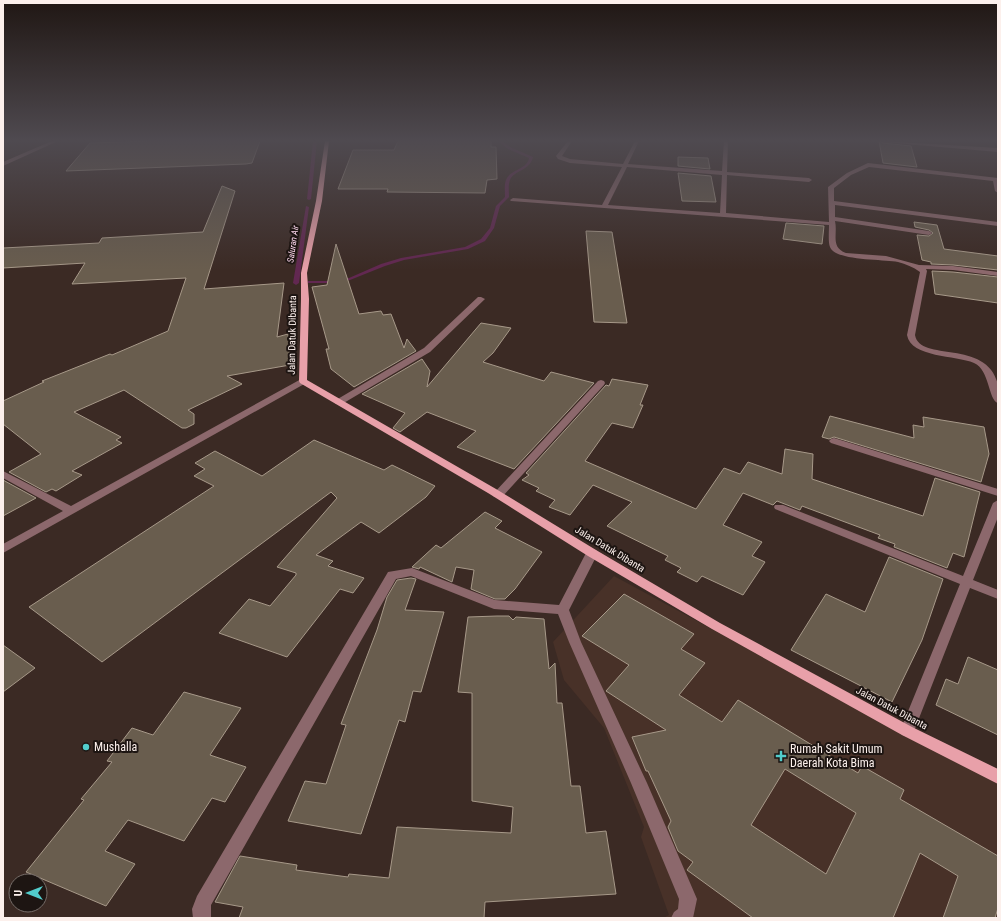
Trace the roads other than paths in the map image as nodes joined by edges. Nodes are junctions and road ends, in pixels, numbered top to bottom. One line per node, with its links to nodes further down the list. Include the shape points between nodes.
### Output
1 (321, 184): 17 (main road, Jalan Datuk Dibanta, via 304,277)
2 (615, 184): 7 (street)
3 (724, 184): 8 (street)
4 (835, 184): 6 (street, via 831,187)
5 (513, 200): 7 (street)
6 (833, 203): 9 (street); 10 (street)
7 (604, 207): 8 (street)
8 (723, 215): 9 (street)
9 (833, 222): 11 (street); 12 (street, via 833,247 837,252 895,260)
10 (998, 224)
11 (929, 233)
12 (919, 267): 13 (street, via 953,268); 15 (street, via 924,271 911,335 912,342 930,351 979,362)
13 (998, 274)
14 (481, 299): 20 (street, via 427,350)
15 (988, 373): 16 (street); 19 (street)
16 (998, 375)
17 (303, 381): 20 (main road, Jalan Datuk Dibanta); 27 (street)
18 (601, 383): 24 (street)
19 (998, 400)
20 (339, 402): 24 (main road, Jalan Datuk Dibanta)
21 (834, 441): 23 (street)
22 (3, 474): 27 (street)
23 (998, 493)
24 (498, 495): 29 (main road, Jalan Datuk Dibanta)
25 (998, 503): 30 (street)
26 (779, 507): 30 (street)
27 (71, 510): 28 (street)
28 (3, 549)
29 (592, 553): 32 (street); 33 (main road, Jalan Datuk Dibanta, via 716,626)
30 (966, 582): 31 (street); 33 (street)
31 (998, 595)
32 (563, 610): 35 (street, via 494,604 412,572 392,575 203,902); 36 (street, via 688,899 686,914)
33 (907, 731): 34 (main road, Jalan Datuk Dibanta)
34 (998, 777)
35 (202, 918)
36 (680, 918)

